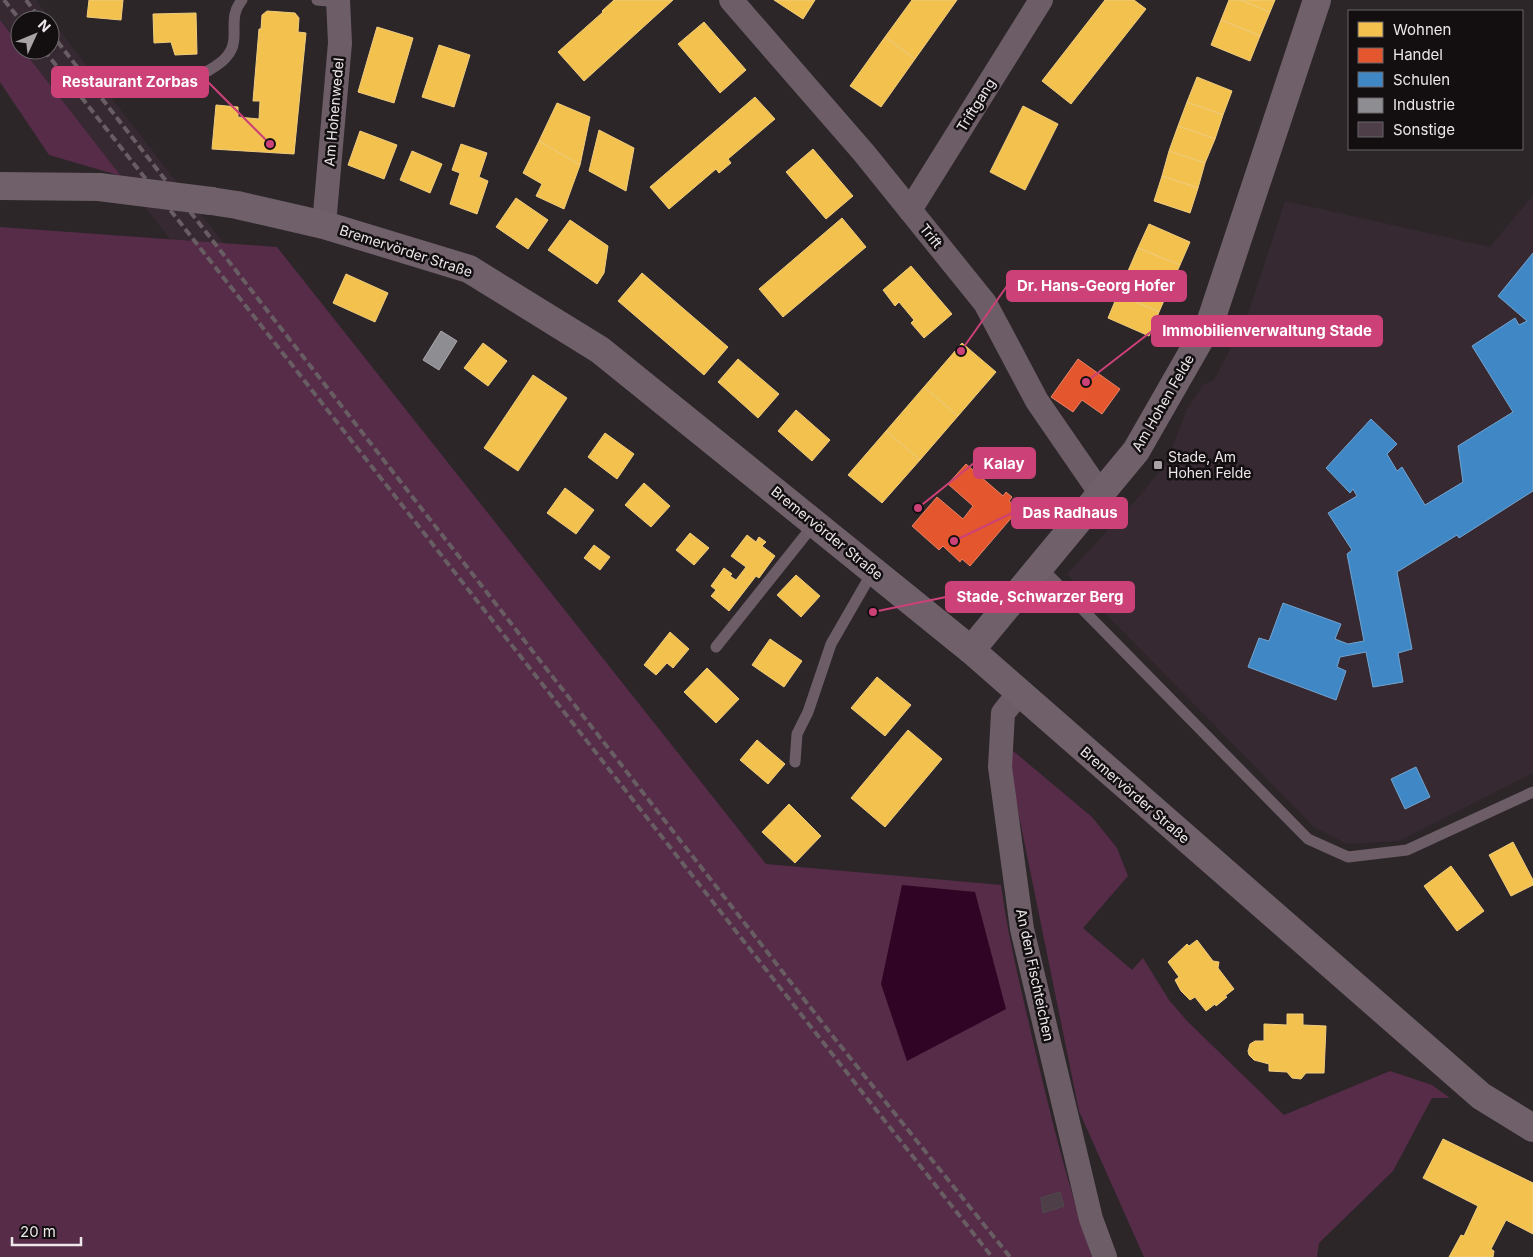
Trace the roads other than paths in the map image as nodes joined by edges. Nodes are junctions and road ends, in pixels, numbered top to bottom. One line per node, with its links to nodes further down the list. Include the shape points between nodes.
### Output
1 (242, 0): 6 (lane, via 236,7 232,47 225,59)
2 (731, 0): 8 (street, Trift, via 864,152)
3 (1041, 0): 8 (street, Triftgang)
4 (1317, 0): 10 (main road, Am Hohen Felde, via 1212,320 1136,451)
5 (331, 1): 9 (street, Am Hohenwedel, via 340,43)
6 (206, 72)
7 (0, 186): 9 (main road, Bremervörder Straße, bridge, via 99,187 237,205)
8 (910, 210): 10 (street, Trift, via 984,303 1037,401)
9 (324, 225): 11 (main road, Bremervörder Straße, via 469,269 600,350)
10 (1101, 494): 12 (main road, Am Hohen Felde)
11 (815, 523): 13 (main road, Bremervörder Straße); 14 (lane)
12 (1040, 566): 15 (main road, Am Hohen Felde); 18 (lane, via 1308,839 1348,857 1407,850)
13 (873, 571): 15 (main road, Bremervörder Straße); 17 (lane, via 832,644 797,734)
14 (716, 647)
15 (971, 650): 16 (main road, Bremervörder Straße)
16 (1011, 703): 19 (main road, Bremervörder Straße, via 1481,1096); 20 (street, An den Fischteichen, via 1000,767 1022,929 1091,1219)
17 (795, 762)
18 (1533, 792)
19 (1533, 1128)
20 (1105, 1257)

